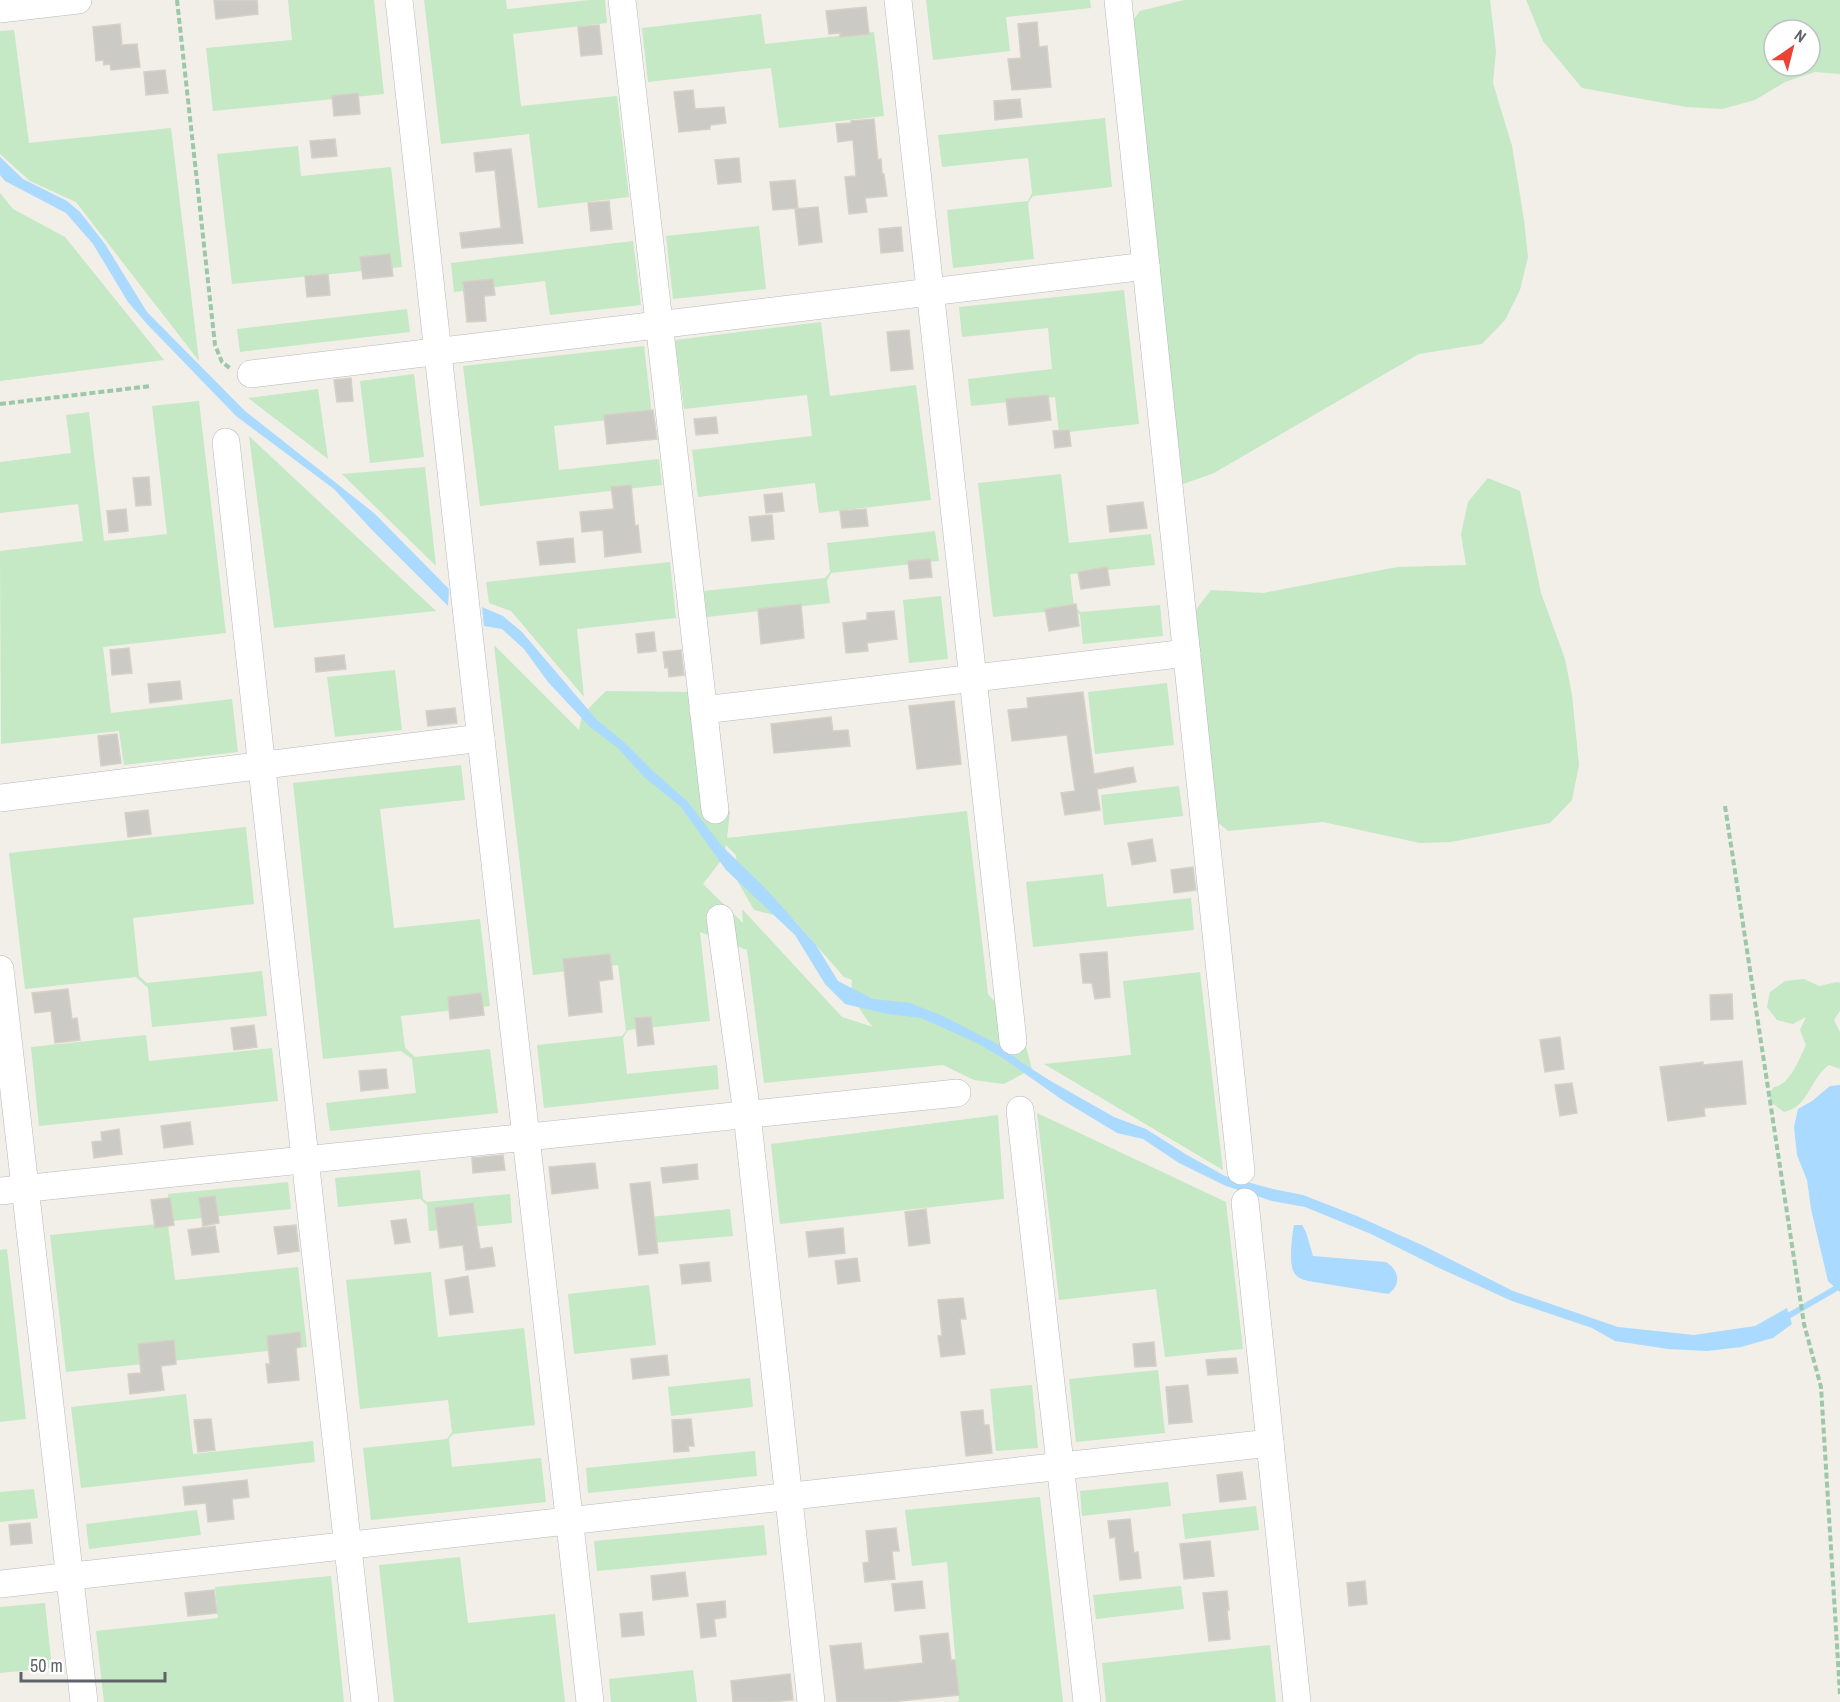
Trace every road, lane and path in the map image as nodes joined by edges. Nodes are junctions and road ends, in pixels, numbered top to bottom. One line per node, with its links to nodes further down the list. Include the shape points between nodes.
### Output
1 (78, 0): 7 (street)
2 (177, 0): 11 (path)
3 (399, 0): 12 (street)
4 (622, 0): 10 (street)
5 (898, 0): 9 (street)
6 (1118, 0): 8 (street)
7 (0, 9)
8 (1146, 266): 9 (street); 17 (street)
9 (931, 292): 10 (street); 18 (street)
10 (659, 325): 12 (street); 19 (street)
11 (214, 345)
12 (438, 352): 13 (street); 20 (street)
13 (251, 374)
14 (151, 386): 15 (path)
15 (0, 404)
16 (226, 442): 21 (street)
17 (1187, 653): 18 (street); 33 (street)
18 (973, 678): 19 (street); 27 (street)
19 (703, 710): 24 (street)
20 (481, 738): 21 (street); 31 (street)
21 (262, 765): 22 (street); 32 (street)
22 (0, 798)
23 (1725, 806): 43 (path, via 1804,1324 1821,1387)
24 (715, 810)
25 (720, 918): 30 (street)
26 (0, 969): 34 (street)
27 (1014, 1041)
28 (957, 1093): 30 (street)
29 (1020, 1110): 37 (street)
30 (747, 1114): 31 (street); 38 (street)
31 (526, 1137): 32 (street); 39 (street)
32 (305, 1160): 34 (street); 40 (street)
33 (1241, 1171)
34 (13, 1190): 41 (street)
35 (1245, 1202): 36 (street)
36 (1270, 1443): 37 (street); 49 (street)
37 (1060, 1467): 38 (street); 48 (street)
38 (789, 1497): 39 (street); 47 (street)
39 (569, 1521): 40 (street); 46 (street)
40 (348, 1546): 41 (street); 45 (street)
41 (70, 1577): 42 (street); 44 (street)
42 (0, 1584)
43 (1840, 1694)
44 (84, 1702)
45 (365, 1702)
46 (590, 1702)
47 (812, 1702)
48 (1087, 1702)
49 (1297, 1702)

